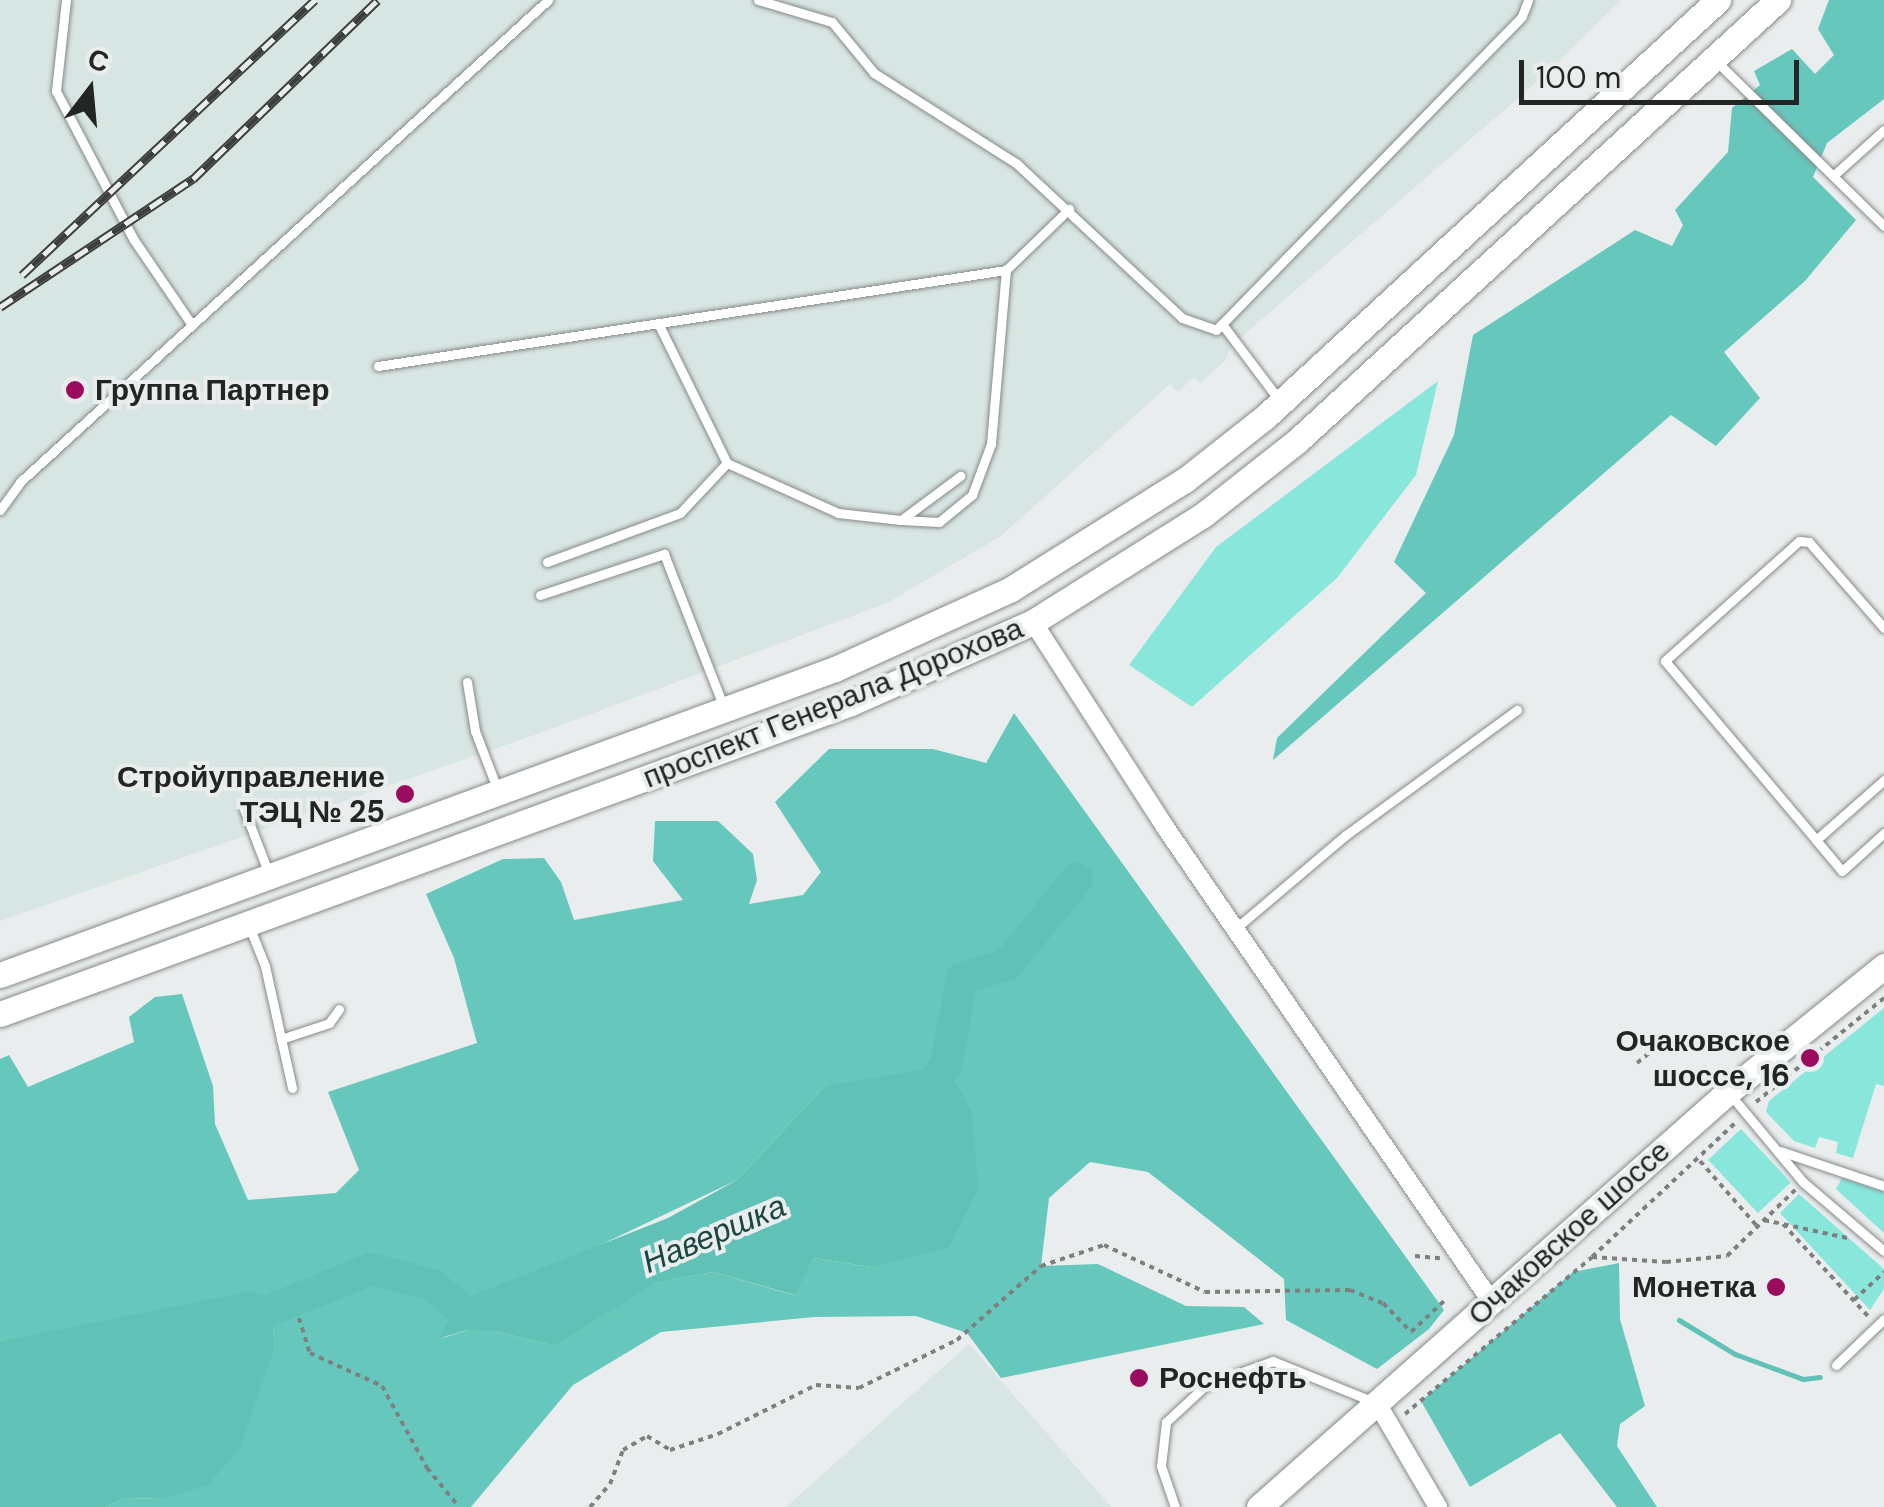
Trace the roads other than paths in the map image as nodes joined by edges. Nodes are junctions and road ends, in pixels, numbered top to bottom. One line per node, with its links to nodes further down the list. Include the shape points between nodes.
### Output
1 (66, 0): 15 (lane, via 56,91 134,240)
2 (548, 0): 15 (lane)
3 (758, 0): 10 (lane, via 832,22 874,73 1016,163)
4 (1528, 0): 14 (lane, via 1522,16)
5 (1718, 0): 17 (main road, проспект Генерала Дорохова)
6 (1778, 0): 7 (main road, проспект Генерала Дорохова)
7 (1714, 59): 9 (lane); 24 (main road, проспект Генерала Дорохова, via 1297,441 1203,515)
8 (1884, 130): 9 (lane)
9 (1834, 176): 11 (lane)
10 (1069, 208): 12 (lane); 14 (lane, via 1182,318 1216,330)
11 (1884, 226)
12 (1006, 270): 13 (lane); 21 (lane, via 991,444 972,495 938,522)
13 (658, 323): 16 (lane); 18 (lane)
14 (1222, 324): 17 (lane)
15 (192, 325): 20 (lane, via 20,482)
16 (378, 366)
17 (1281, 402): 27 (main road, проспект Генерала Дорохова, via 1184,480 1012,588 923,632)
18 (728, 463): 21 (lane, via 838,513); 22 (lane, via 680,512)
19 (960, 476): 21 (lane)
20 (0, 510)
21 (901, 520)
22 (547, 562)
23 (540, 596): 27 (lane, via 664,554)
24 (1033, 622): 35 (main road, проспект Генерала Дорохова, via 834,709); 36 (street)
25 (1884, 628): 33 (lane, via 1809,542 1798,541 1664,660)
26 (467, 682): 30 (lane, via 475,731)
27 (725, 710): 30 (main road, проспект Генерала Дорохова)
28 (1517, 710): 36 (lane, via 1346,835)
29 (1884, 780): 33 (lane)
30 (499, 794): 34 (main road, проспект Генерала Дорохова)
31 (244, 809): 34 (lane)
32 (1884, 833): 33 (lane, via 1842,871)
33 (1816, 840)
34 (270, 876): 38 (main road, проспект Генерала Дорохова)
35 (248, 924): 40 (main road, проспект Генерала Дорохова); 41 (lane)
36 (1235, 929): 47 (street)
37 (1884, 966): 43 (main road, Очаковское шоссе)
38 (0, 975)
39 (339, 1010): 41 (lane, via 328,1023)
40 (0, 1014)
41 (281, 1038): 42 (lane)
42 (292, 1088)
43 (1737, 1101): 44 (lane); 47 (main road, Очаковское шоссе)
44 (1777, 1150): 45 (lane); 46 (lane)
45 (1884, 1186)
46 (1880, 1247)
47 (1491, 1301): 50 (main road, Очаковское шоссе)
48 (1881, 1323): 49 (lane)
49 (1836, 1364)
50 (1377, 1404): 51 (lane, via 1273,1361 1206,1385 1166,1422 1162,1466); 52 (main road, Очаковское шоссе); 53 (street)
51 (1175, 1507)
52 (1260, 1507)
53 (1438, 1507)

